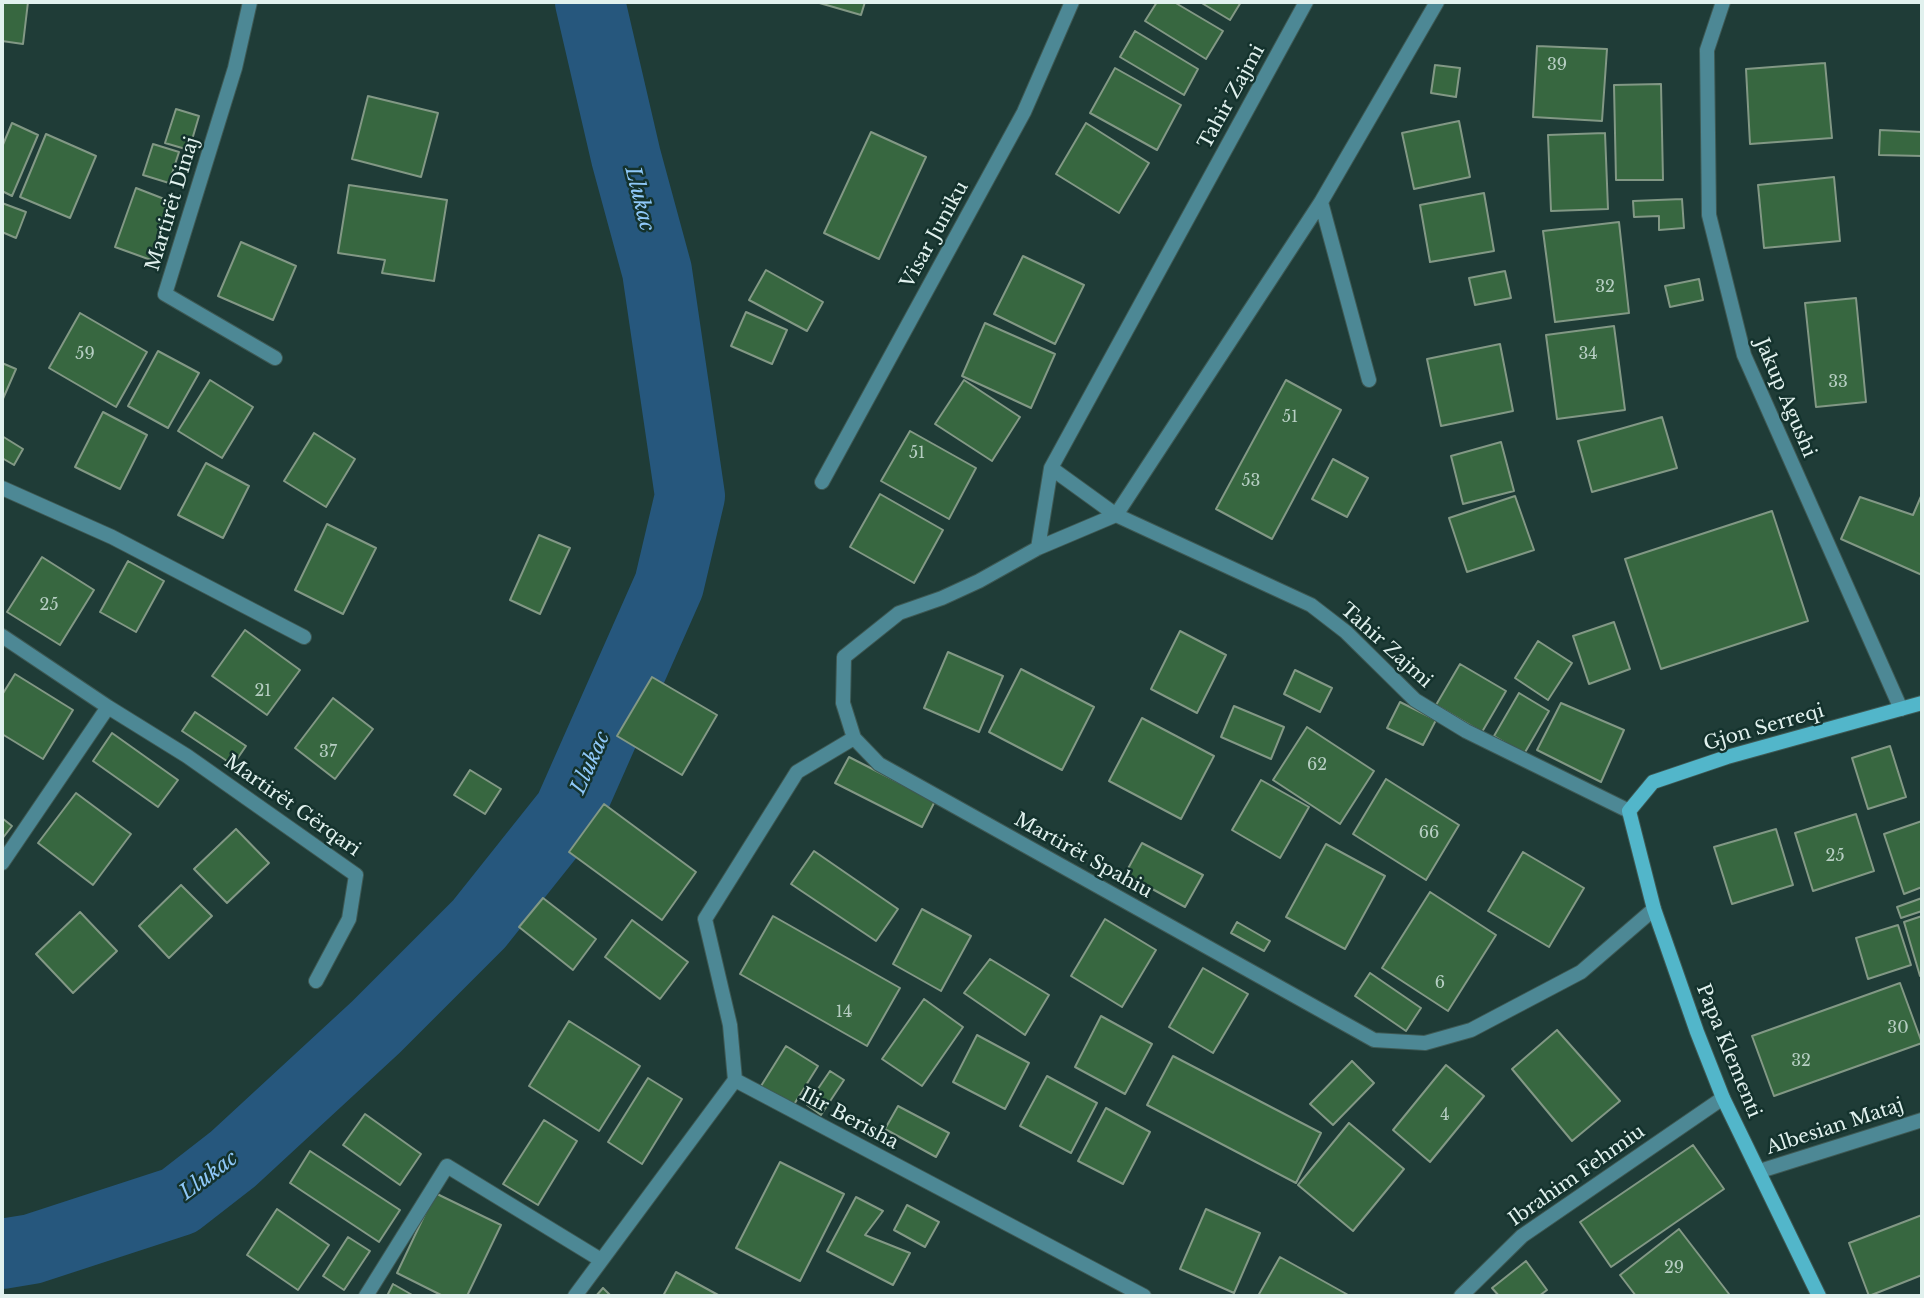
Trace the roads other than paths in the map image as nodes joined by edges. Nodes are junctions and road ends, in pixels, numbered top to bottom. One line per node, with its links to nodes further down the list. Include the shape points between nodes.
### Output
1 (250, 2): 7 (street, Martirët Dinaj, via 235,68 165,294)
2 (1072, 2): 10 (street, Visar Juniku, via 1024,112)
3 (1306, 2): 9 (street, Tahir Zajmi)
4 (1437, 2): 6 (street)
5 (1723, 2): 18 (street, Jakup Agushi, via 1707,50 1709,215 1744,355)
6 (1321, 202): 8 (street); 12 (street)
7 (275, 358)
8 (1369, 380)
9 (1051, 468): 12 (street, Tahir Zajmi); 13 (street, Tahir Zajmi)
10 (822, 482)
11 (2, 488): 15 (street, via 164,563)
12 (1116, 514): 13 (street); 20 (street, Tahir Zajmi, via 1311,605 1346,632 1415,701)
13 (1038, 548): 19 (street, Martirët Spahiu, via 979,581 899,613 844,657 842,703)
14 (2, 636): 17 (street, Martirët Gërqari)
15 (304, 638)
16 (1922, 703): 18 (street, Gjon Serreqi)
17 (108, 707): 21 (street); 23 (street, Martirët Gërqari, via 187,756 356,875 349,919)
18 (1901, 709): 20 (street, Gjon Serreqi, via 1653,782)
19 (854, 738): 22 (street, Martirët Spahiu, via 879,764 1374,1040 1425,1043 1471,1030 1581,972); 24 (street, via 797,772 705,919 730,1025)
20 (1629, 811): 22 (street, Papa Klementi)
21 (2, 863)
22 (1654, 909): 25 (street, Papa Klementi)
23 (316, 981)
24 (735, 1080): 28 (street); 31 (street, Ilir Berisha)
25 (1723, 1098): 27 (street, Papa Klementi); 32 (street, Ibrahim Fehmiu, via 1522,1236)
26 (1922, 1120): 27 (street, Albesian Mataj)
27 (1760, 1171): 33 (street, Papa Klementi)
28 (601, 1260): 29 (street, via 447,1166); 30 (street)
29 (366, 1296)
30 (575, 1296)
31 (1144, 1296)
32 (1461, 1296)
33 (1819, 1296)

